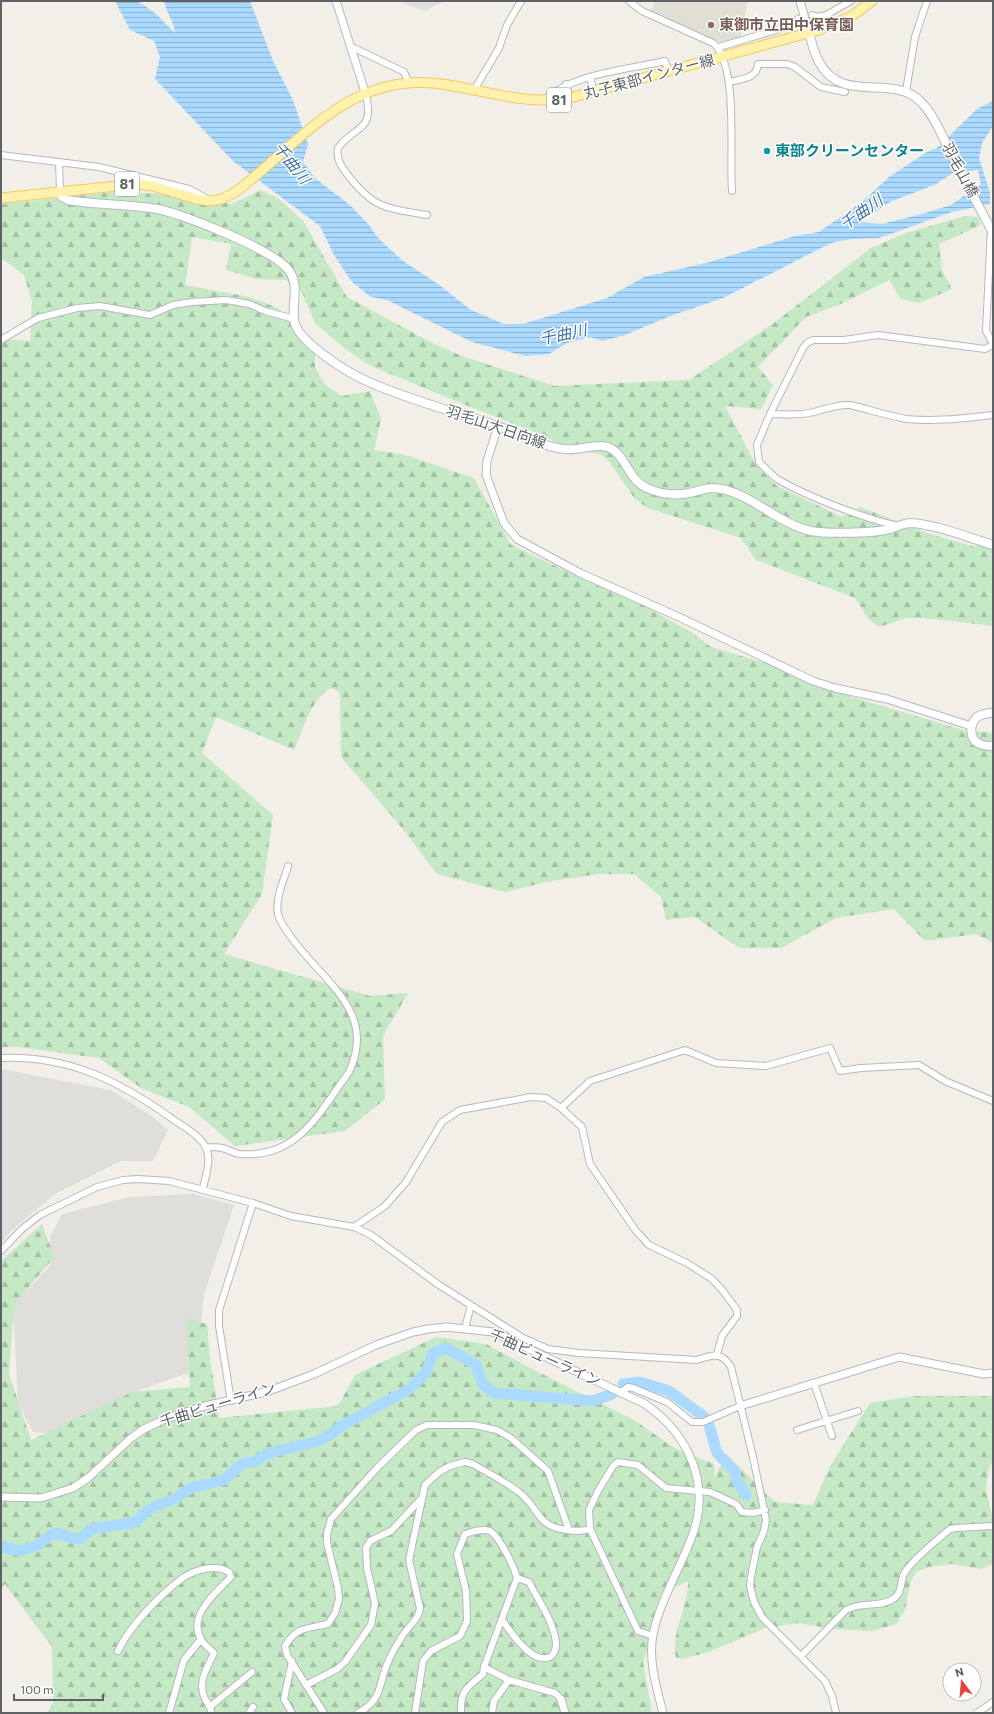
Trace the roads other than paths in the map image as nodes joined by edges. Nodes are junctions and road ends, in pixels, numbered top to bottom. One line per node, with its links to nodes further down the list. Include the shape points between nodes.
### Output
1 (336, 1): 11 (street)
2 (521, 1): 19 (street, via 507,25 499,48)
3 (629, 1): 12 (street, via 642,11)
4 (800, 1): 10 (street)
5 (850, 1): 8 (street, via 826,15)
6 (872, 1): 10 (main road, 丸子東部インター線 / 81, via 840,22)
7 (927, 1): 20 (street, via 915,37)
8 (812, 15)
9 (798, 19): 12 (street, via 792,25)
10 (809, 33): 13 (main road, 丸子東部インター線 / 81); 20 (main road, via 819,62 836,81 858,88 892,88)
11 (352, 47): 17 (street, via 404,72); 21 (street)
12 (719, 47): 13 (street)
13 (722, 57): 14 (main road, 丸子東部インター線 / 81); 16 (street)
14 (669, 72): 15 (street, via 665,61); 23 (main road, 丸子東部インター線 / 81)
15 (590, 77): 18 (street); 23 (street)
16 (728, 82): 22 (street, via 752,76 758,64 788,64 821,87); 28 (street, via 732,105)
17 (409, 83): 19 (main road, 丸子東部インター線 / 81, via 440,84); 21 (main road, 丸子東部インター線 / 81)
18 (566, 84): 24 (street); 25 (street)
19 (474, 90): 25 (main road, 丸子東部インター線 / 81, via 526,100)
20 (906, 91): 33 (main road, 羽毛山橋, via 922,102 935,122)
21 (366, 92): 31 (main road, 丸子東部インター線 / 81, via 343,104 228,197); 32 (street, via 367,120 361,129 338,148 338,162 362,193 373,201 386,208)
22 (845, 92)
23 (594, 93): 24 (main road, 丸子東部インター線 / 81)
24 (570, 98): 25 (main road, 丸子東部インター線 / 81)
25 (544, 100)
26 (1, 156): 27 (street)
27 (59, 162): 29 (street); 31 (street, via 99,167 189,189)
28 (732, 191)
29 (60, 192): 30 (main road, 丸子東部インター線 / 81); 31 (main road, 丸子東部インター線 / 81, via 136,184); 34 (main road, via 62,197 68,200 164,211 228,234 276,259 287,267 294,280)
30 (1, 198)
31 (211, 201)
32 (427, 216)
33 (992, 229): 36 (street, via 986,331)
34 (294, 319): 35 (street, via 249,304 226,300 180,304 150,314 100,306 77,308 38,318); 39 (main road, 羽毛山大日向線, via 300,332 331,361 368,382)
35 (1, 340)
36 (993, 344): 37 (street, via 985,349 878,335 844,340 813,340 803,348)
37 (770, 414): 38 (street, via 799,415 841,404 905,419 952,420); 40 (street, via 757,445 757,454 759,462 776,478 816,498)
38 (993, 415)
39 (498, 426): 40 (main road, 羽毛山大日向線, via 566,450 602,446 608,448 617,453 633,478 645,488 678,495 713,488 729,492 753,502 782,520 812,531 876,531); 43 (street, via 487,461 486,475 504,523 516,539 580,573 813,681 887,699)
40 (898, 526): 41 (main road, 羽毛山大日向線, via 910,523 926,526)
41 (993, 545)
42 (993, 713): 43 (main road, via 978,717)
43 (972, 726): 44 (main road, via 975,741)
44 (993, 746)
45 (288, 866): 49 (street, via 278,905 281,922 348,1006 358,1031 354,1062 309,1126 299,1138 288,1145 280,1149 246,1154)
46 (1, 1058): 49 (street, via 37,1058 92,1072 148,1101 191,1132)
47 (993, 1101): 48 (street, via 945,1081 919,1066 840,1071 830,1048 766,1066 716,1063 685,1050 590,1080)
48 (561, 1108): 52 (street, via 546,1098 531,1097 460,1110 449,1116 442,1122 406,1182 385,1206); 56 (street, via 582,1127 590,1164 636,1231 649,1245 712,1279 737,1310 737,1316 722,1336)
49 (206, 1147): 50 (street, via 209,1156)
50 (203, 1190): 51 (street); 53 (street, via 153,1179 122,1180 97,1187 40,1216 22,1229)
51 (253, 1203): 52 (street, via 291,1216); 60 (street, via 219,1310 219,1326)
52 (354, 1227): 54 (street, via 371,1235 423,1275)
53 (1, 1251)
54 (471, 1304): 55 (street); 56 (street, via 523,1338 548,1349 697,1360)
55 (465, 1328): 59 (street, 千曲ビューライン, via 506,1337); 60 (street, 千曲ビューライン, via 434,1328 398,1337 314,1374)
56 (717, 1354): 61 (street, via 731,1367)
57 (993, 1374): 58 (street, via 899,1357)
58 (814, 1383): 61 (street); 63 (street)
59 (620, 1392): 61 (street, via 633,1388 667,1402 692,1422 711,1419); 66 (street, 千曲ビューライン, via 657,1413 675,1430 694,1464)
60 (231, 1401): 67 (street, 千曲ビューライン, via 184,1412 144,1429 73,1488 41,1498)
61 (740, 1406): 69 (street)
62 (858, 1411): 63 (street)
63 (827, 1421): 64 (street); 65 (street)
64 (797, 1430)
65 (832, 1436)
66 (699, 1489): 69 (street, via 722,1496 736,1504 742,1512); 71 (street, via 666,1488 638,1465 618,1462 612,1466 592,1503); 75 (street, 千曲ビューライン, via 697,1517 692,1537 657,1619)
67 (1, 1497)
68 (421, 1498): 72 (street, via 425,1485 439,1472 465,1462 473,1464 520,1493 548,1525); 83 (street, via 391,1531 370,1541 366,1548 367,1568 376,1603 371,1624 341,1666); 93 (street, via 409,1560 420,1615 402,1636 387,1663 376,1700)
69 (764, 1510): 78 (street, via 766,1520 757,1546 751,1594 762,1617)
70 (993, 1526): 78 (street, via 950,1529 904,1574 902,1590 896,1597 885,1603 855,1605 846,1610)
71 (590, 1529): 72 (street, via 583,1532); 75 (street, via 638,1631)
72 (569, 1530): 79 (street, via 548,1471 511,1438 497,1430 474,1424 427,1425 416,1430 331,1518 327,1543 338,1588 338,1606 328,1624 292,1635 285,1646)
73 (517, 1578): 74 (street); 74 (street, via 529,1582 552,1629 556,1644 555,1652 551,1656 541,1658 534,1655 516,1640); 94 (street, via 497,1538 489,1531 479,1530 465,1534 457,1554 466,1591 467,1621 460,1636 431,1652 423,1661)
74 (502, 1620): 80 (street)
75 (653, 1636): 98 (street, 千曲ビューライン, via 653,1670)
76 (200, 1639): 77 (street, via 198,1623 205,1605 231,1577 224,1569 213,1568 190,1574 179,1581 129,1631); 86 (street, via 214,1653 206,1668 202,1685); 88 (street, via 184,1660)
77 (118, 1651)
78 (801, 1656): 99 (street, via 825,1681)
79 (292, 1661): 83 (street); 91 (street, via 284,1699)
80 (484, 1667): 82 (street); 95 (street, via 483,1674 466,1688 462,1696)
81 (252, 1672): 86 (street)
82 (509, 1680): 84 (street, via 555,1693); 96 (street, via 494,1701)
83 (306, 1685): 92 (street)
84 (561, 1699): 97 (street)
85 (993, 1702): 100 (street)
86 (210, 1706): 89 (street)
87 (253, 1706): 90 (street)
88 (169, 1713)
89 (211, 1713)
90 (249, 1713)
91 (292, 1713)
92 (324, 1713)
93 (358, 1713)
94 (415, 1713)
95 (461, 1713)
96 (492, 1713)
97 (565, 1713)
98 (663, 1713)
99 (836, 1713)
100 (977, 1713)

